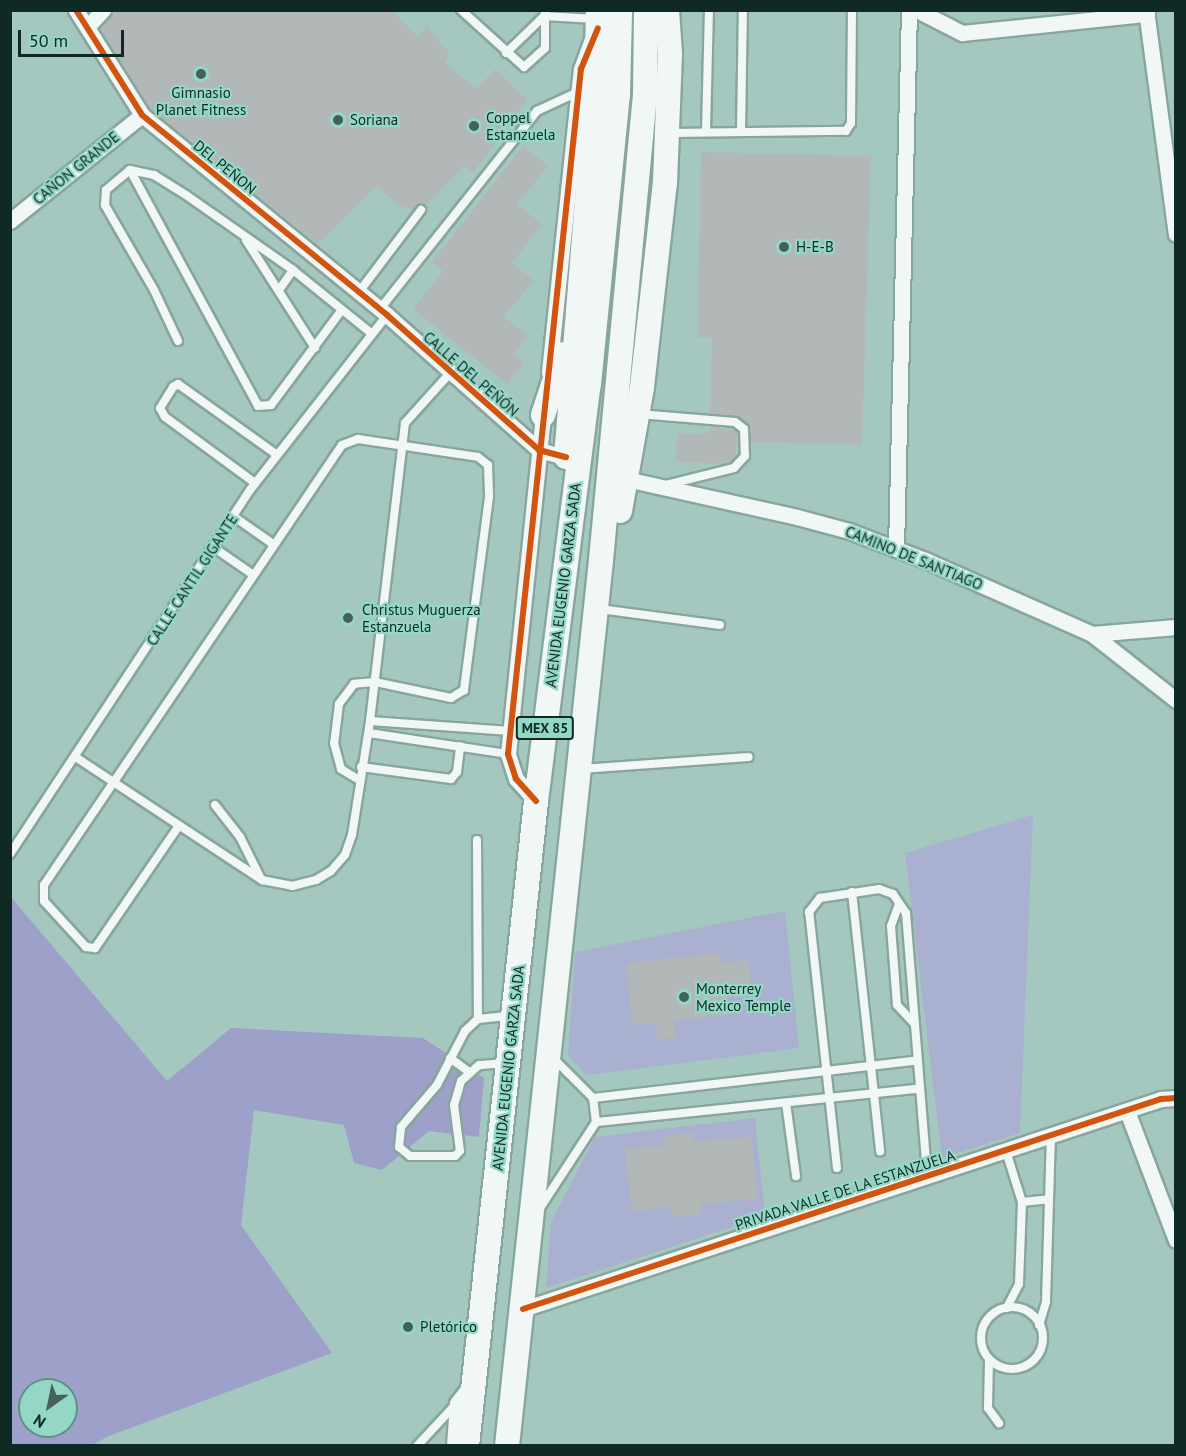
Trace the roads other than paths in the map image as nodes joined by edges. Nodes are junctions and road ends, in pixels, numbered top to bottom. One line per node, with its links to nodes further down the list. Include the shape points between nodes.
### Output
1 (76, 10): 14 (street, DEL PEÑON)
2 (103, 10): 14 (street)
3 (461, 10): 15 (lane)
4 (646, 10): 50 (highway, MEX 85, via 645,96)
5 (666, 10): 20 (highway)
6 (709, 10): 18 (lane)
7 (743, 10): 19 (lane)
8 (852, 10): 19 (lane, via 849,128 840,133 813,135)
9 (909, 10): 49 (street)
10 (916, 10): 11 (street, via 962,33)
11 (1146, 12): 24 (street)
12 (544, 13): 13 (lane); 15 (lane); 15 (lane, via 544,48 531,65 521,66)
13 (603, 17): 16 (street, via 583,56); 29 (highway); 46 (highway, AVENIDA EUGENIO GARZA SADA / MEX 85, via 618,94)
14 (88, 26): 17 (street, DEL PEÑON)
15 (507, 52)
16 (578, 92): 31 (lane, CALLE CANTIL GIGANTE, via 537,111); 37 (street)
17 (142, 115): 23 (street, CAÑON GRANDE); 28 (street, DEL PEÑON)
18 (706, 131): 19 (lane); 20 (lane)
19 (741, 132)
20 (669, 134): 36 (highway)
21 (130, 170): 25 (lane, via 154,175); 33 (lane, via 111,183 105,205); 34 (lane, via 258,406 271,405)
22 (422, 210): 28 (lane)
23 (10, 221)
24 (1176, 234)
25 (243, 236): 26 (lane); 27 (lane)
26 (293, 270): 27 (lane); 30 (lane)
27 (279, 290): 34 (lane)
28 (359, 292): 31 (street, DEL PEÑON)
29 (577, 309): 37 (highway); 41 (highway)
30 (341, 311): 32 (lane); 34 (lane)
31 (383, 312): 32 (lane, CALLE CANTIL GIGANTE); 35 (street, CALLE DEL PEÑÓN)
32 (371, 333): 40 (lane, CALLE CANTIL GIGANTE)
33 (178, 341)
34 (315, 348)
35 (450, 373): 38 (lane, via 405,423); 39 (street, CALLE DEL PEÑÓN)
36 (638, 414): 42 (highway); 44 (lane, via 735,422 744,429 745,456 734,468)
37 (543, 415): 39 (street)
38 (404, 446): 47 (lane, via 358,439 342,445); 56 (lane); 56 (lane, via 469,455 488,465 489,497 481,575 461,695 451,698)
39 (539, 450): 41 (street); 59 (street)
40 (277, 455): 43 (lane, CALLE CANTIL GIGANTE); 43 (lane, via 178,384 173,387 160,408 165,417)
41 (566, 456): 46 (highway)
42 (626, 479): 44 (street, CAMINO DE SANTIAGO); 50 (highway, via 613,544)
43 (255, 483): 45 (lane, CALLE CANTIL GIGANTE)
44 (661, 486): 49 (street, CAMINO DE SANTIAGO, via 797,517)
45 (233, 516): 47 (lane); 48 (lane, CALLE CANTIL GIGANTE)
46 (571, 525): 69 (highway, AVENIDA EUGENIO GARZA SADA / MEX 85)
47 (273, 544): 51 (lane)
48 (213, 547): 51 (lane); 64 (lane, CALLE CANTIL GIGANTE)
49 (896, 549): 55 (street, CAMINO DE SANTIAGO)
50 (601, 560): 52 (highway, MEX 85)
51 (252, 574): 68 (lane)
52 (596, 609): 53 (lane); 66 (highway, MEX 85)
53 (720, 625)
54 (1176, 627): 55 (street)
55 (1092, 634): 57 (street, CAMINO DE SANTIAGO)
56 (375, 682): 58 (lane); 67 (lane, via 354,684 339,704 334,743 341,769)
57 (1176, 700)
58 (370, 721): 59 (lane); 60 (lane)
59 (511, 731): 62 (street)
60 (369, 733): 61 (lane); 65 (lane)
61 (460, 746): 62 (lane); 65 (lane, via 457,772 451,779)
62 (508, 754): 69 (street, via 516,779)
63 (748, 757): 66 (lane)
64 (77, 758): 68 (lane); 73 (lane, CALLE CANTIL GIGANTE)
65 (361, 767): 67 (lane)
66 (580, 769): 80 (highway, MEX 85)
67 (359, 780): 74 (lane, via 352,835 345,855 331,871 316,880 292,886)
68 (113, 781): 71 (lane); 71 (lane, via 42,889 44,901 86,948 99,944)
69 (536, 801): 77 (highway, AVENIDA EUGENIO GARZA SADA / MEX 85)
70 (215, 805): 74 (lane, via 240,837)
71 (178, 827): 74 (lane)
72 (477, 840): 78 (lane)
73 (10, 854)
74 (262, 880)
75 (852, 892): 76 (lane, via 887,890); 84 (lane); 86 (lane, via 820,898 809,912)
76 (899, 904): 79 (lane, via 906,913); 79 (lane, via 891,926 897,1005)
77 (514, 1015): 78 (lane); 83 (highway, AVENIDA EUGENIO GARZA SADA / MEX 85)
78 (478, 1019): 81 (lane, via 465,1031)
79 (914, 1023): 82 (lane)
80 (550, 1054): 89 (lane); 103 (highway, MEX 85)
81 (450, 1058): 85 (lane); 85 (lane, via 437,1085 401,1127 399,1147 410,1156 455,1156 460,1151 454,1105)
82 (915, 1061): 84 (lane); 87 (lane)
83 (508, 1063): 85 (lane, via 479,1065); 109 (highway, AVENIDA EUGENIO GARZA SADA / MEX 85)
84 (870, 1067): 86 (lane); 88 (lane)
85 (468, 1071)
86 (826, 1072): 89 (lane); 90 (lane)
87 (918, 1089): 88 (lane); 100 (lane)
88 (873, 1094): 90 (lane); 96 (lane)
89 (593, 1098): 94 (lane)
90 (830, 1098): 92 (lane); 98 (lane)
91 (1176, 1098): 93 (street, PRIVADA VALLE DE LA ESTANZUELA)
92 (786, 1103): 94 (lane); 99 (lane)
93 (1127, 1111): 95 (street, PRIVADA VALLE DE LA ESTANZUELA); 104 (street)
94 (596, 1122): 103 (lane)
95 (1051, 1136): 97 (street, PRIVADA VALLE DE LA ESTANZUELA); 101 (lane)
96 (880, 1151)
97 (1006, 1151): 100 (street, PRIVADA VALLE DE LA ESTANZUELA); 102 (lane)
98 (837, 1168)
99 (796, 1176)
100 (927, 1176): 106 (street, PRIVADA VALLE DE LA ESTANZUELA)
101 (1049, 1199): 102 (lane); 107 (lane, via 1046,1302)
102 (1022, 1202): 105 (lane, via 1019,1284)
103 (533, 1219): 106 (highway, MEX 85)
104 (1176, 1240)
105 (1007, 1308): 107 (lane, via 1026,1311); 108 (lane, via 990,1316 981,1333)
106 (523, 1309): 115 (highway, MEX 85)
107 (1039, 1325): 108 (lane, via 1042,1344 1033,1360 1016,1369)
108 (990, 1360): 111 (lane, via 988,1408)
109 (474, 1381): 110 (street); 114 (highway, AVENIDA EUGENIO GARZA SADA / MEX 85)
110 (457, 1403): 112 (lane); 113 (street)
111 (999, 1423)
112 (417, 1446)
113 (454, 1446)
114 (467, 1446)
115 (507, 1446)

